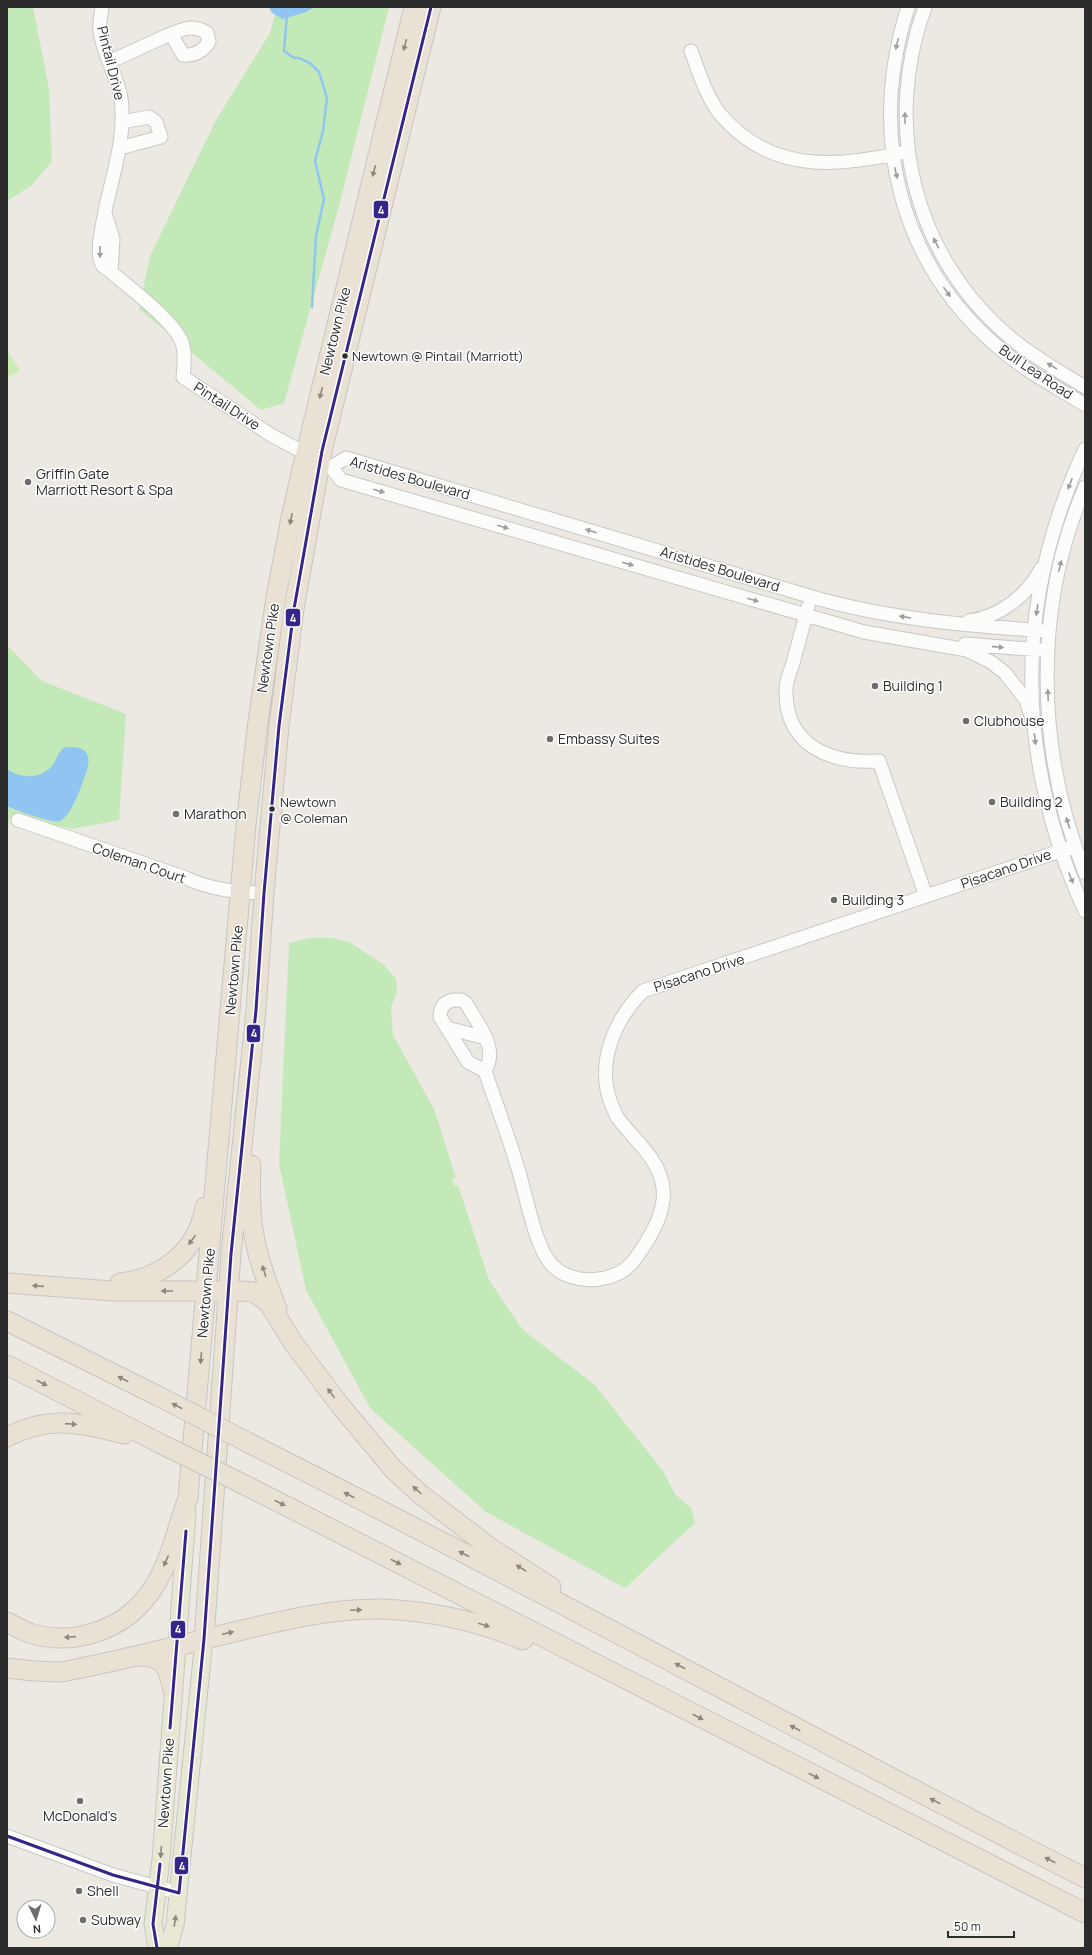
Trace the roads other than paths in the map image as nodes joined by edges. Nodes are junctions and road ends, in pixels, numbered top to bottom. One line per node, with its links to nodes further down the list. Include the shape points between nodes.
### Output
1 (102, 7): 8 (street, Pintail Drive, via 100,31)
2 (414, 7): 16 (highway, Newtown Pike, one-way to 16)
3 (431, 7): 16 (highway, Newtown Pike)
4 (908, 7): 12 (street, Bull Lea Road, one-way to 12, via 896,50 891,85)
5 (925, 7): 11 (street, Bull Lea Road, one-way to 5, via 906,84 914,42)
6 (171, 34): 8 (street)
7 (691, 50): 12 (street, via 703,84 720,113 740,134 760,149 789,160 827,164)
8 (109, 62): 9 (street, Pintail Drive, via 120,94)
9 (122, 122): 10 (street, Pintail Drive); 10 (street, via 149,118 156,122 161,137)
10 (120, 148): 16 (street, Pintail Drive, via 105,213 100,254 103,266 168,322 181,341 185,361 183,377 271,435)
11 (908, 152): 12 (street); 13 (street, Bull Lea Road, one-way to 11, via 1010,338 963,288 948,265 925,219 916,193)
12 (893, 155): 14 (street, Bull Lea Road, one-way to 14, via 911,227 938,279 957,305 1003,352)
13 (1085, 387)
14 (1085, 405)
15 (1085, 448): 18 (street, one-way to 18, via 1058,516)
16 (319, 461): 19 (street, Aristides Boulevard, one-way to 16, via 346,458); 20 (street, Aristides Boulevard, one-way to 20, via 341,480); 32 (highway, Newtown Pike, one-way to 32, via 274,605 258,722); 33 (highway, Newtown Pike, via 294,609 280,718)
17 (1085, 487): 23 (street, one-way to 17, via 1062,555)
18 (1046, 560): 21 (street, Aristides Boulevard, via 1028,587 1007,607 972,621); 22 (street, one-way to 22)
19 (816, 598): 20 (street); 21 (street, Aristides Boulevard, one-way to 19, via 870,611)
20 (810, 617): 24 (street, Aristides Boulevard, via 864,632); 34 (street, via 786,690 789,716 795,731 822,753 854,760 879,761)
21 (944, 623): 22 (street, Aristides Boulevard)
22 (1034, 630): 23 (street, Aristides Boulevard); 25 (street)
23 (1049, 631): 26 (street)
24 (917, 641): 25 (street, Aristides Boulevard, one-way to 25); 27 (street, Aristides Boulevard, via 967,650 991,662 1017,686 1026,700)
25 (1033, 650): 26 (street, Aristides Boulevard); 27 (street)
26 (1048, 650): 29 (street, one-way to 26, via 1058,788 1052,752 1048,713)
27 (1033, 722): 30 (street, one-way to 30, via 1040,774)
28 (18, 820): 32 (street, Coleman Court, via 203,886)
29 (1075, 846): 30 (street, Pisacano Drive); 31 (street)
30 (1060, 850): 34 (street, Pisacano Drive); 35 (street, one-way to 35)
31 (1085, 873)
32 (241, 892): 33 (street, Coleman Court); 40 (highway, Newtown Pike)
33 (264, 893): 36 (highway, Newtown Pike)
34 (926, 896): 39 (street, Pisacano Drive, via 643,991 632,1003 606,1057 605,1080 616,1116 649,1155 663,1188 661,1209 654,1230 637,1256 618,1275 589,1280 572,1277 548,1261 537,1236 516,1162)
35 (1085, 911)
36 (256, 1010): 44 (highway, Newtown Pike); 46 (highway, one-way to 36, via 262,1267 251,1212)
37 (447, 1028): 38 (street); 38 (street, via 440,1011 447,1001 460,1000 466,1003); 39 (street, via 468,1062)
38 (486, 1038): 39 (street, via 491,1050 490,1062)
39 (485, 1071)
40 (224, 1080): 42 (highway, one-way to 42, via 204,1214 199,1232 180,1257 157,1273 130,1282); 43 (highway, Newtown Pike)
41 (7, 1283): 42 (highway, one-way to 41)
42 (78, 1288): 43 (highway, one-way to 42, via 112,1291)
43 (206, 1291): 44 (highway); 50 (highway, Newtown Pike, one-way to 50)
44 (228, 1292): 46 (highway, via 253,1292 261,1296); 52 (highway, Newtown Pike)
45 (7, 1321): 54 (highway, one-way to 45, bridge, via 158,1396)
46 (281, 1321): 54 (highway, one-way to 46, via 492,1549 420,1494 394,1470 339,1404 294,1344)
47 (7, 1365): 49 (highway, one-way to 49)
48 (7, 1437): 49 (highway, one-way to 49, via 19,1431 55,1423 99,1427)
49 (161, 1444): 58 (highway, one-way to 58, bridge)
50 (188, 1498): 51 (highway, one-way to 51, via 160,1576 149,1594 117,1623 99,1632 66,1638 32,1634); 53 (main road, Newtown Pike)
51 (7, 1622)
52 (204, 1639): 53 (highway); 58 (highway, one-way to 58, via 266,1624 345,1611 381,1609 434,1614 462,1619 501,1631); 62 (main road, Newtown Pike)
53 (176, 1645): 55 (highway); 57 (main road, Newtown Pike)
54 (661, 1656): 60 (highway, one-way to 54, via 870,1768)
55 (131, 1657): 56 (highway, via 61,1672); 57 (highway, via 148,1656 159,1660 168,1669)
56 (7, 1668)
57 (173, 1690): 61 (main road, Newtown Pike, one-way to 61)
58 (670, 1702): 63 (highway, one-way to 63)
59 (7, 1836): 61 (street)
60 (1085, 1878)
61 (157, 1888): 62 (street); 64 (main road, Newtown Pike, via 153,1924)
62 (179, 1893): 65 (main road, Newtown Pike, one-way to 62, via 175,1925)
63 (1085, 1914)
64 (157, 1948)
65 (168, 1948)

